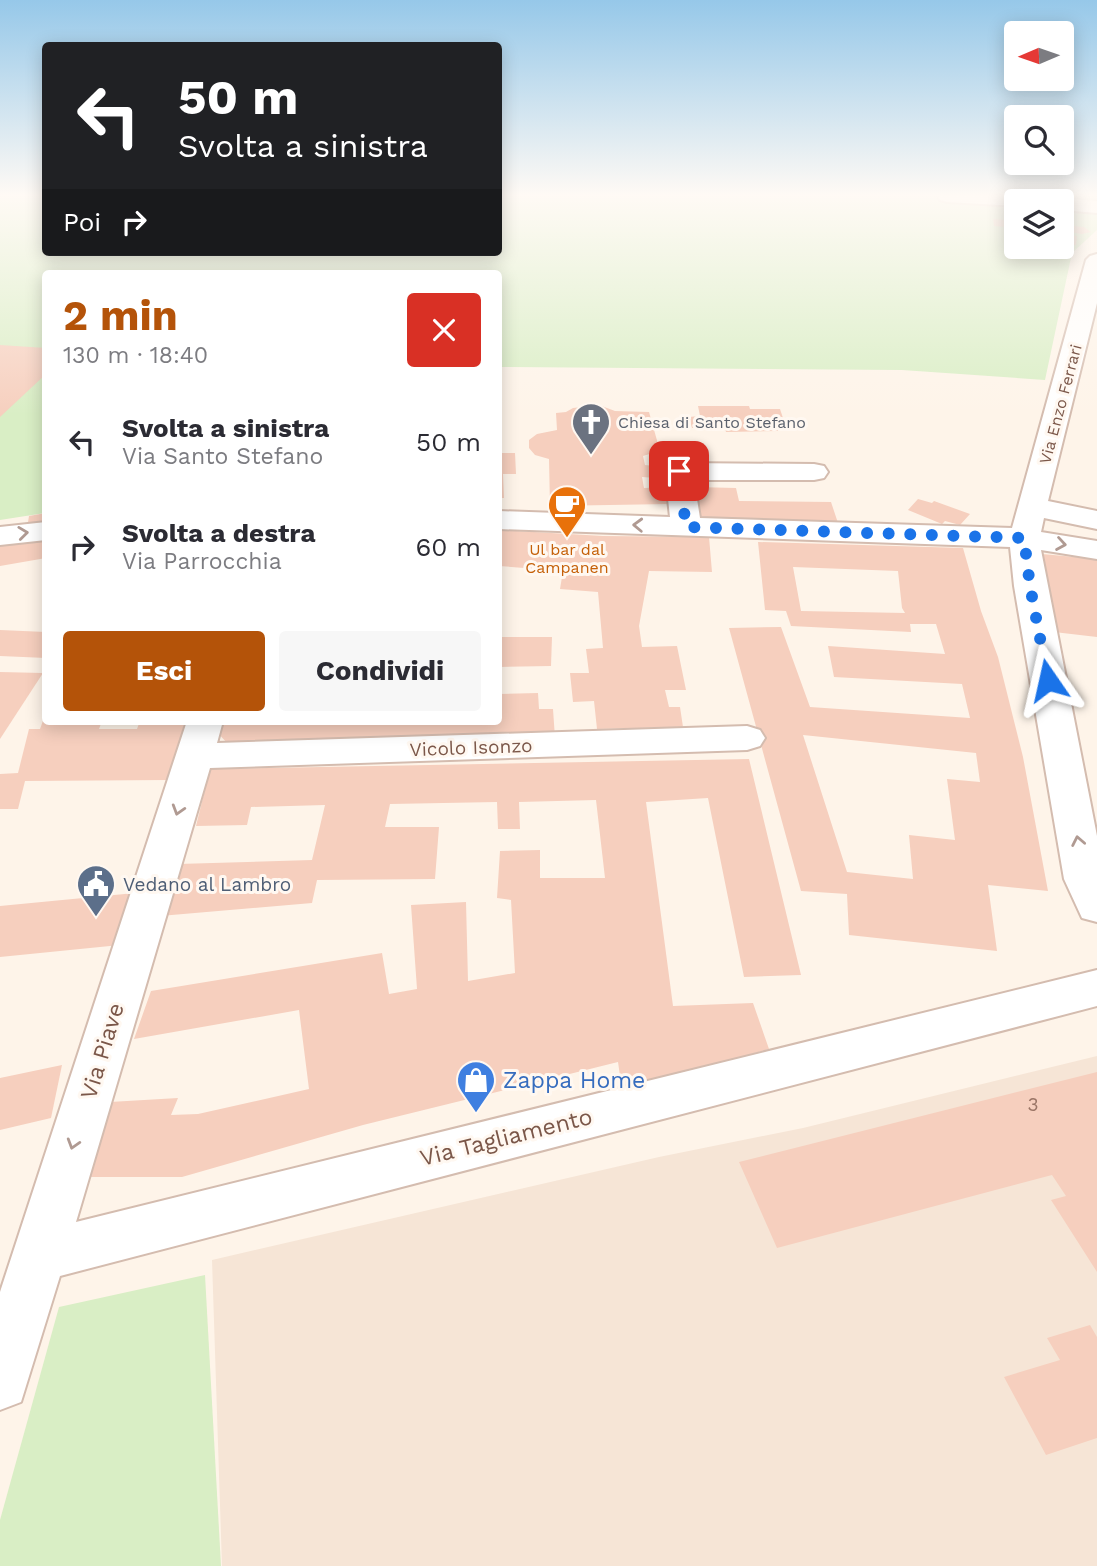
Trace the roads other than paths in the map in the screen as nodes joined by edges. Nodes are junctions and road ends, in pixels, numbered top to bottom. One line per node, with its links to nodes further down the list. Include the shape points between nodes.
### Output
1 (1095, 269): 5 (street, Via Enzo Ferrari)
2 (814, 472): 6 (street, via 679,471)
3 (502, 520): 6 (street, one-way to 3)
4 (1097, 520): 5 (street)
5 (1028, 523): 6 (street); 9 (street, one-way to 9); 12 (street, one-way to 5, via 1085,879 1030,586)
6 (686, 527)
7 (42, 531): 8 (street, one-way to 7)
8 (0, 536)
9 (1097, 550)
10 (200, 738): 11 (street, Vicolo Isonzo); 14 (street, Via Piave, one-way to 14)
11 (747, 738)
12 (1097, 907)
13 (1097, 988): 14 (street, Via Tagliamento)
14 (38, 1257): 15 (street, Via Piave)
15 (0, 1381)

